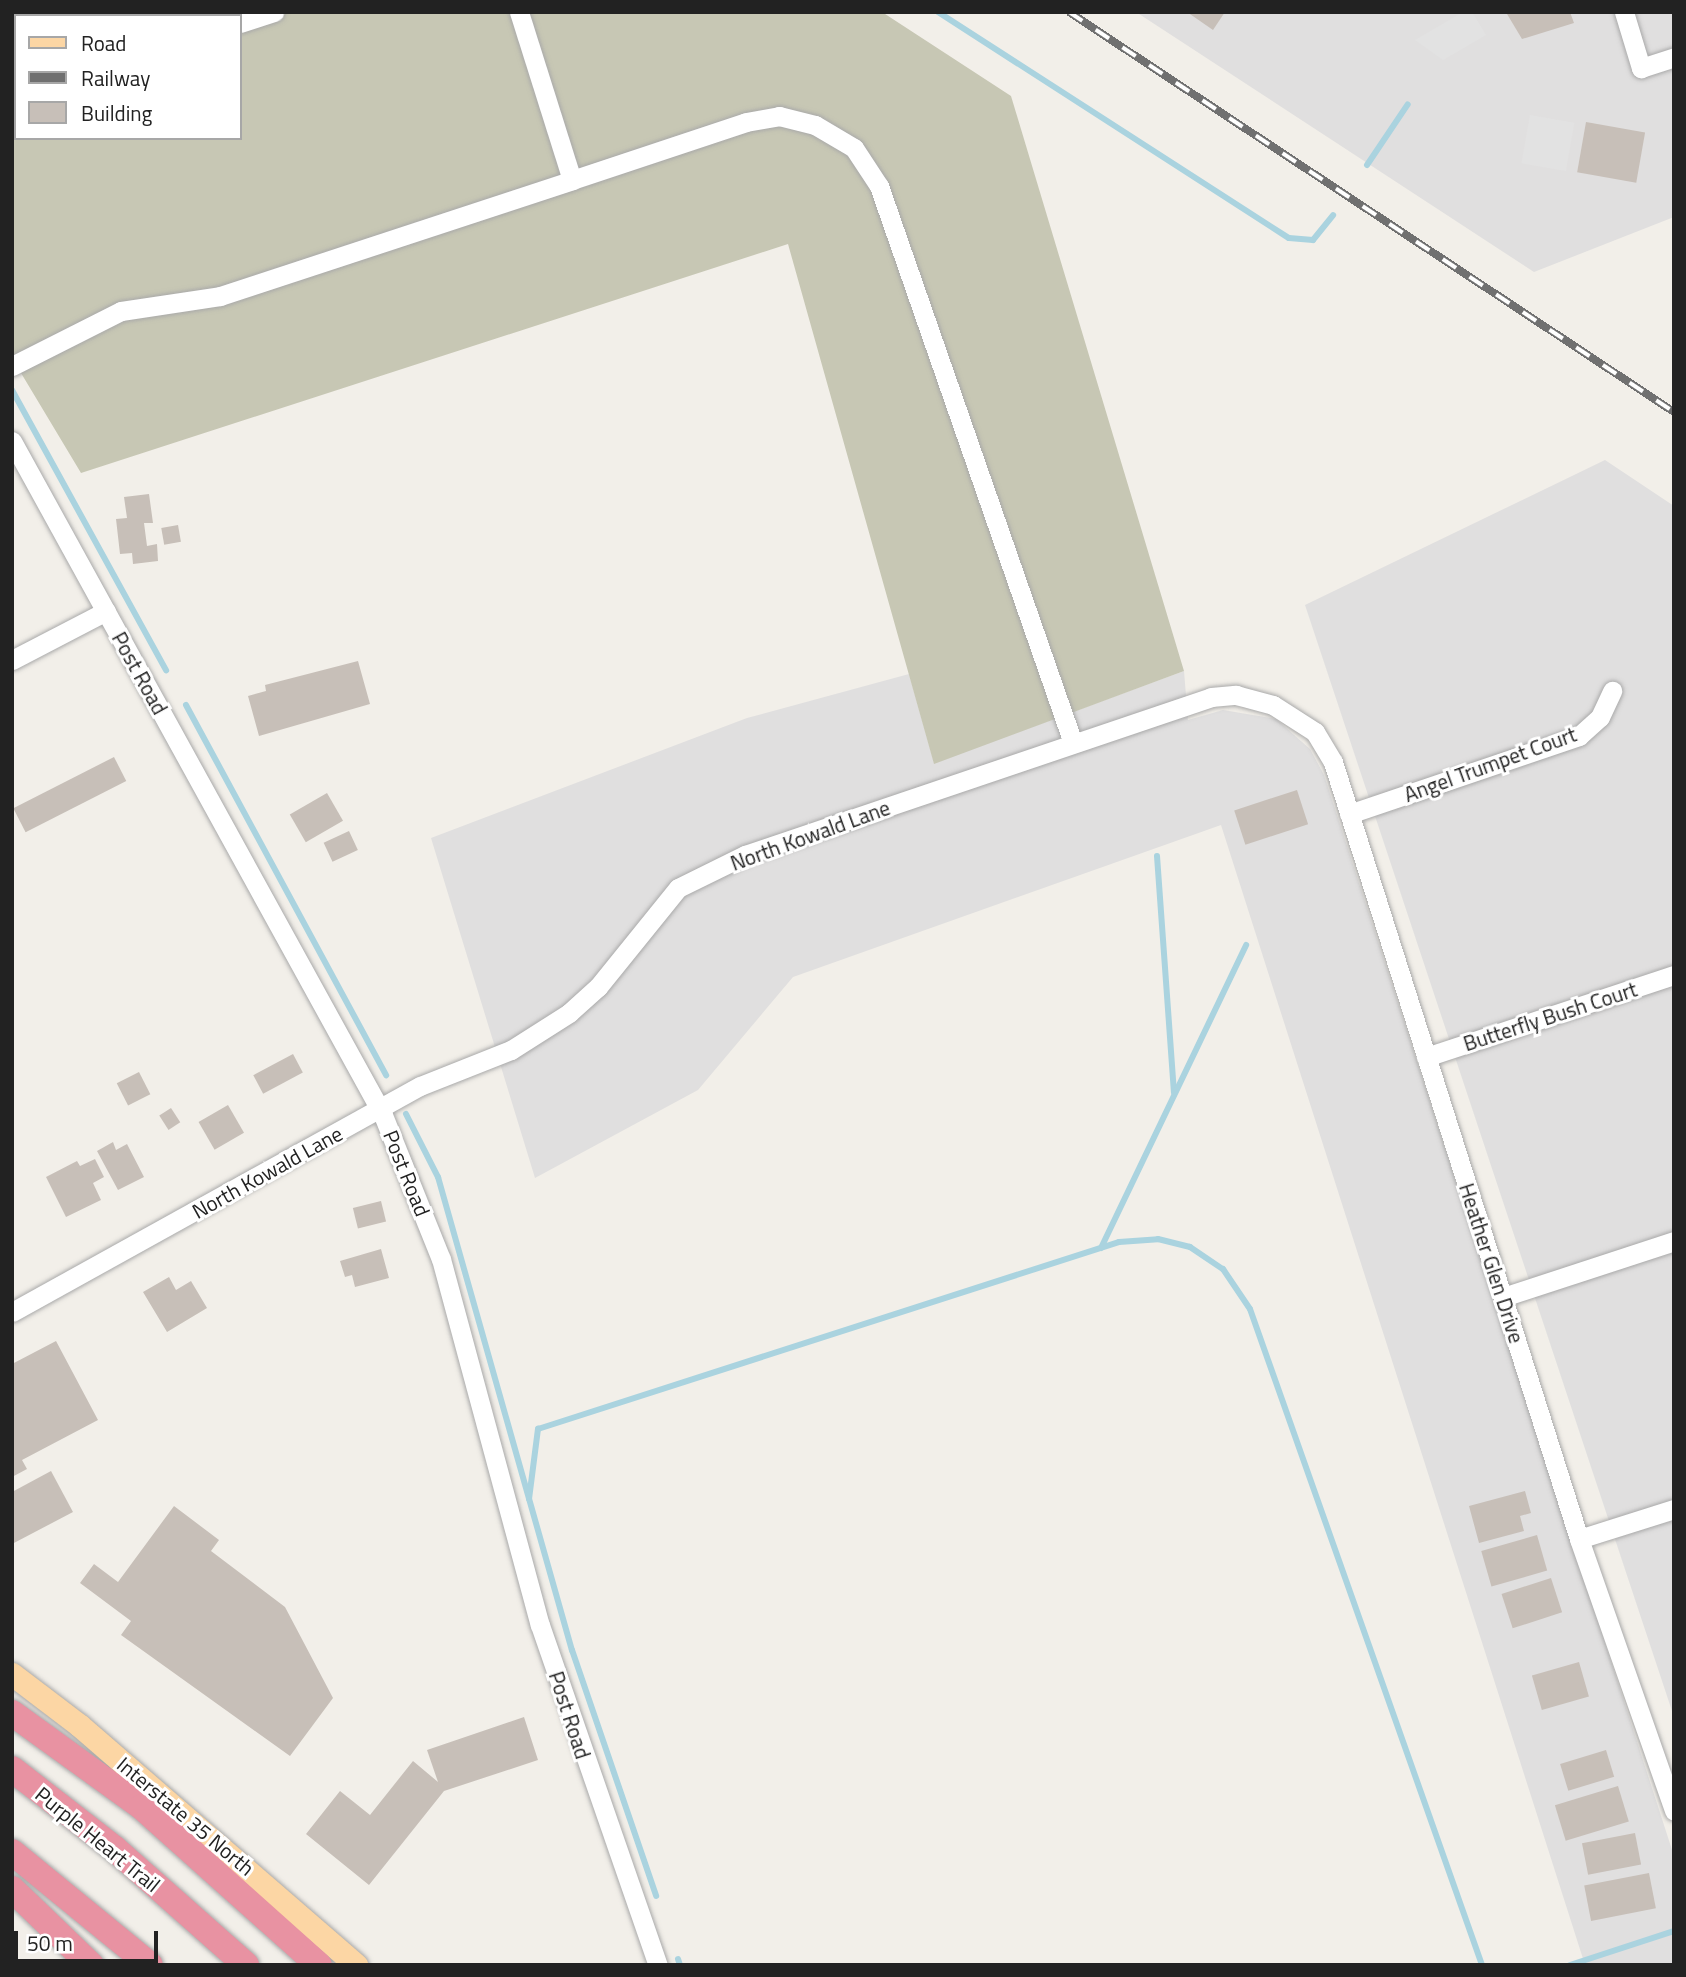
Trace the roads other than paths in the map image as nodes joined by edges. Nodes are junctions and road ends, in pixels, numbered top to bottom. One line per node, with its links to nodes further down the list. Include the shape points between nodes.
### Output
1 (274, 12): 4 (street)
2 (519, 12): 6 (street)
3 (1624, 12): 5 (street, via 1641,68)
4 (242, 22)
5 (1674, 57)
6 (572, 180): 7 (street, via 220,296 121,311); 13 (street, via 746,122 779,116 816,125 854,148 879,186)
7 (12, 366)
8 (12, 441): 9 (street, Post Road)
9 (107, 611): 10 (street); 17 (street, Post Road)
10 (12, 660)
11 (1612, 691): 14 (street, Angel Trumpet Court, via 1600,717 1579,736)
12 (1303, 720): 13 (street, North Kowald Lane, via 1273,705 1236,695 1211,697); 14 (street, Heather Glen Drive, via 1333,762)
13 (1073, 743): 17 (street, North Kowald Lane, via 745,855 678,888 598,987 569,1013 511,1050 420,1086)
14 (1349, 814): 16 (street, Heather Glen Drive)
15 (1674, 975): 16 (street, Butterfly Bush Court)
16 (1426, 1057): 19 (street, Heather Glen Drive)
17 (381, 1111): 20 (street, North Kowald Lane); 35 (street, Post Road, via 441,1259 540,1625)
18 (1674, 1241): 19 (street)
19 (1503, 1297): 22 (street, Heather Glen Drive)
20 (12, 1312)
21 (1674, 1509): 22 (street)
22 (1579, 1539): 26 (street, Heather Glen Drive)
23 (12, 1674): 34 (main road, Interstate 35 North, via 79,1725)
24 (12, 1713): 33 (highway, via 142,1807)
25 (12, 1769): 32 (highway, Purple Heart Trail, via 115,1849)
26 (1668, 1777): 27 (street, Heather Glen Drive)
27 (1674, 1811)
28 (12, 1852): 31 (highway)
29 (12, 1889): 30 (highway)
30 (91, 1965)
31 (150, 1965)
32 (246, 1965)
33 (319, 1965)
34 (356, 1965)
35 (657, 1965)

